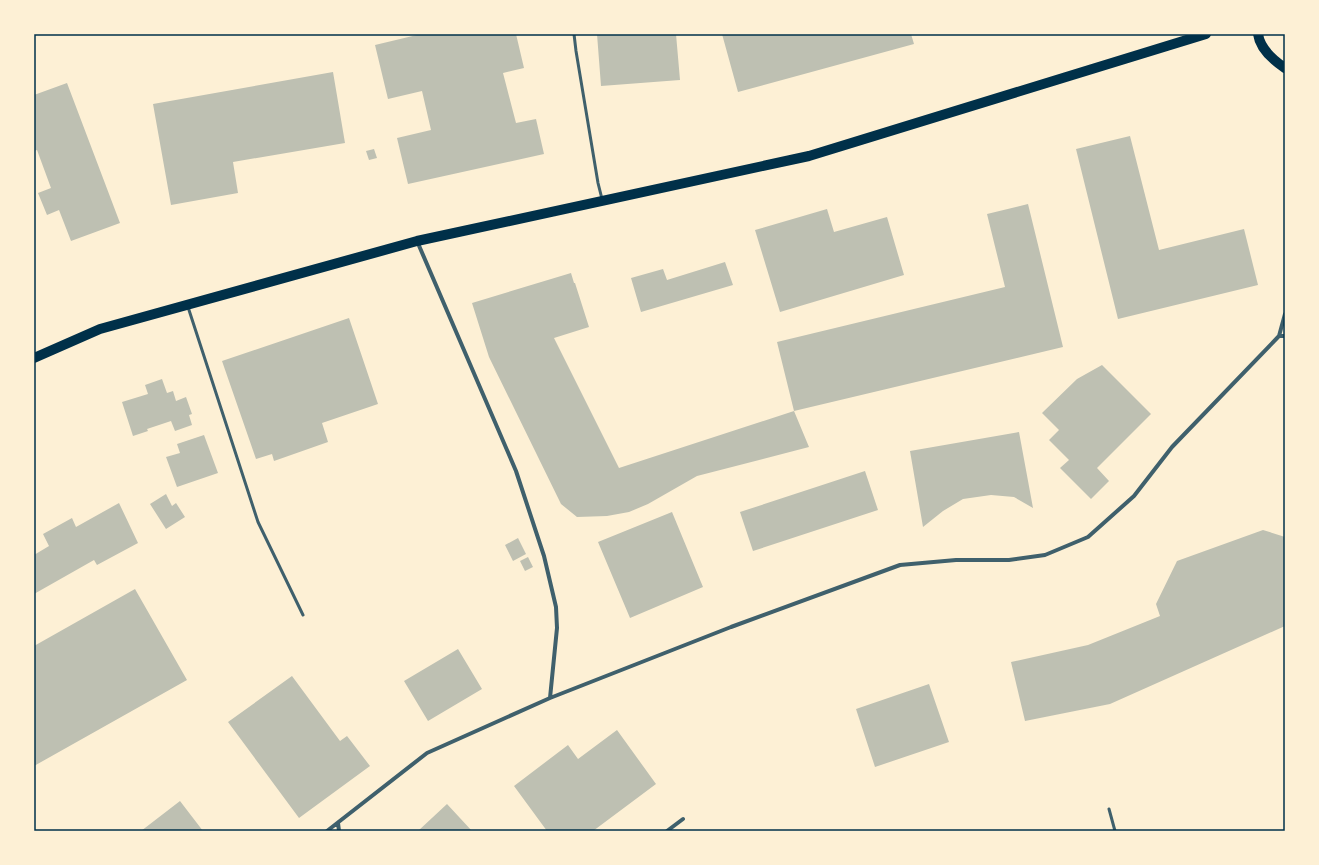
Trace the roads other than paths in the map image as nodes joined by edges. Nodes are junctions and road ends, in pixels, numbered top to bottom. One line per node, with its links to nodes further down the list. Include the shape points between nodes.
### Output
1 (574, 34): 5 (lane)
2 (1206, 34): 5 (main road, via 809,156)
3 (1258, 34): 4 (main road, via 1265,50 1274,61)
4 (1285, 68)
5 (603, 201): 6 (main road)
6 (417, 240): 7 (main road); 13 (street, via 516,471 544,556 556,607 557,628)
7 (188, 305): 11 (main road, via 100,329); 12 (lane, via 258,522)
8 (1285, 314): 9 (street)
9 (1279, 336): 10 (street); 13 (street, via 1172,447 1134,496 1088,537 1045,555 1009,560 956,560 900,565 731,627)
10 (1285, 336)
11 (34, 358)
12 (303, 615)
13 (550, 698): 16 (street, via 427,753)
14 (1109, 809): 20 (lane)
15 (683, 819): 19 (street)
16 (338, 823): 17 (street); 18 (street)
17 (328, 831)
18 (339, 831)
19 (667, 831)
20 (1116, 831)

